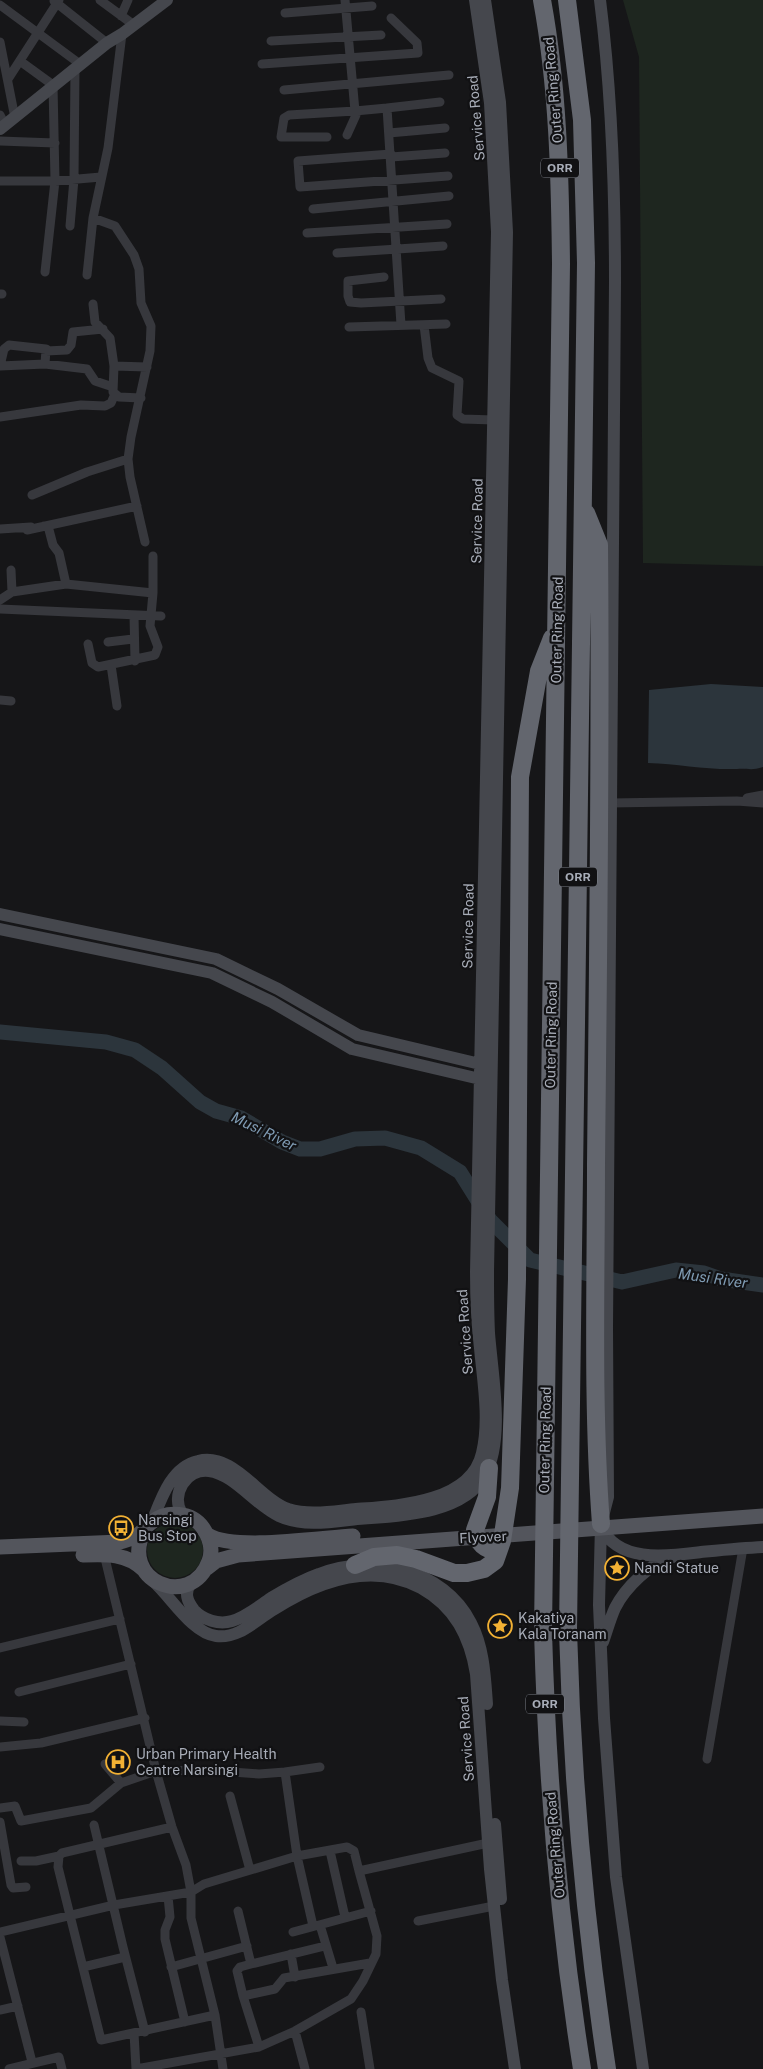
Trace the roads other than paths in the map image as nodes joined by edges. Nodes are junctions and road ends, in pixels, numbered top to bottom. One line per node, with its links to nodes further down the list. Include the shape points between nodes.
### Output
1 (100, 0): 14 (street)
2 (128, 0): 14 (street)
3 (167, 0): 16 (main road)
4 (475, 0): 82 (main road, Service Road, via 486,68 496,188)
5 (485, 0): 117 (main road, Service Road, via 500,102 507,232)
6 (542, 0): 100 (highway, Outer Ring Road / ORR, via 553,74 560,178)
7 (568, 0): 86 (highway, Outer Ring Road / ORR, via 578,71 584,167)
8 (600, 0): 111 (main road, via 614,178)
9 (56, 1): 17 (street); 23 (street)
10 (346, 4): 12 (street); 13 (street); 20 (street)
11 (0, 5): 17 (street)
12 (372, 6)
13 (285, 13)
14 (121, 16): 16 (street)
15 (391, 18): 25 (street, via 418,43 418,53)
16 (134, 25): 18 (main road)
17 (38, 34): 26 (street); 28 (street)
18 (122, 34): 23 (main road); 47 (street, via 108,148)
19 (381, 34): 20 (street)
20 (348, 37): 21 (street); 25 (street)
21 (271, 41)
22 (0, 42): 24 (street)
23 (106, 43): 28 (main road)
24 (0, 49): 30 (street)
25 (349, 58): 27 (street); 32 (street)
26 (20, 61): 30 (street); 31 (street)
27 (262, 64)
28 (77, 66): 31 (main road); 48 (street)
29 (449, 75): 32 (street)
30 (8, 79): 37 (street)
31 (53, 85): 37 (main road); 43 (street)
32 (352, 85): 33 (street); 36 (street)
33 (284, 90)
34 (440, 102): 35 (street)
35 (387, 108): 36 (street); 39 (street)
36 (355, 111): 40 (street); 41 (street, via 284,118 281,137)
37 (5, 122)
38 (445, 128): 39 (street)
39 (389, 133): 45 (street)
40 (347, 135)
41 (327, 137)
42 (0, 141): 43 (street)
43 (55, 143): 51 (street)
44 (445, 153): 45 (street)
45 (391, 156): 49 (street); 49 (street, via 298,160 300,187)
46 (448, 176): 49 (street)
47 (101, 178): 48 (street); 55 (street)
48 (74, 179): 51 (street); 57 (street)
49 (393, 180): 53 (street)
50 (0, 181): 51 (street)
51 (55, 181): 63 (street)
52 (449, 196): 53 (street)
53 (394, 200): 54 (street); 58 (street)
54 (313, 208)
55 (93, 218): 64 (street); 78 (street, via 120,230 138,263 140,297 151,326)
56 (446, 224): 58 (street)
57 (70, 226)
58 (395, 227): 59 (street); 61 (street)
59 (307, 233)
60 (442, 246): 61 (street)
61 (396, 249): 62 (street); 67 (street)
62 (337, 253)
63 (45, 272)
64 (87, 275)
65 (384, 277): 67 (street, via 348,281 350,302)
66 (441, 299): 67 (street)
67 (399, 301): 70 (street)
68 (93, 304): 73 (street, via 95,322)
69 (446, 324): 71 (street)
70 (401, 325): 71 (street); 72 (street)
71 (424, 325): 82 (street, via 432,368 459,381 457,415 463,419)
72 (350, 327)
73 (103, 329): 74 (street, via 73,332 71,346 67,350); 77 (street, via 110,338)
74 (46, 351): 75 (street); 76 (street, via 7,345)
75 (45, 364): 76 (street); 79 (street, via 87,369 95,381)
76 (0, 366)
77 (114, 366): 78 (street); 79 (street)
78 (147, 367): 80 (street)
79 (114, 391): 80 (street, via 119,396); 81 (street, via 111,403 105,406 81,405)
80 (141, 398): 83 (street)
81 (0, 417)
82 (494, 420): 115 (main road, Service Road)
83 (128, 459): 84 (street); 85 (street)
84 (32, 495)
85 (137, 506): 87 (street); 90 (street)
86 (584, 508): 119 (highway, via 599,545 601,774 596,1211); 212 (highway, Outer Ring Road / ORR, via 568,1570 572,1728 583,1883)
87 (48, 526): 88 (street); 89 (street); 93 (street, via 53,545 59,553)
88 (0, 528)
89 (27, 530)
90 (144, 542)
91 (153, 556): 95 (street)
92 (11, 570): 94 (street)
93 (66, 584): 94 (street); 95 (street)
94 (12, 592): 96 (street)
95 (153, 593): 99 (street)
96 (0, 600)
97 (0, 609): 98 (street)
98 (134, 615): 99 (street); 101 (street)
99 (156, 616): 104 (street, via 150,626 157,652)
100 (556, 627): 131 (highway, via 539,671 520,777 517,1279 510,1488); 211 (highway, Outer Ring Road / ORR, via 543,1571 548,1750 563,1930)
101 (133, 639): 102 (street); 104 (street)
102 (108, 642)
103 (88, 644): 105 (street, via 93,665)
104 (135, 661): 105 (street)
105 (111, 665): 108 (street)
106 (0, 700): 107 (street)
107 (11, 701)
108 (117, 706)
109 (763, 795): 110 (street)
110 (737, 801): 111 (street); 112 (street)
111 (610, 803): 119 (main road, via 610,1160)
112 (763, 803)
113 (0, 914): 115 (main road, via 216,959 278,989 358,1035)
114 (0, 928): 116 (main road, via 212,973 272,1002 352,1049)
115 (480, 1064): 116 (main road, Service Road)
116 (480, 1078): 117 (main road, Service Road)
117 (484, 1118): 118 (main road, Service Road)
118 (482, 1272): 120 (main road, Service Road, via 495,1414); 125 (main road, Service Road, via 484,1444 476,1469 461,1482 437,1497 408,1504 303,1512 270,1500 226,1464 198,1461 177,1473)
119 (601, 1328): 124 (highway, via 597,1471)
120 (489, 1468): 122 (main road, Service Road, via 471,1491 439,1507 411,1514 316,1523 280,1516 220,1474 202,1471 189,1477 180,1488 177,1503); 131 (highway, via 487,1497 475,1530 479,1543)
121 (763, 1506): 130 (main road, Flyover)
122 (182, 1514): 125 (main road, via 171,1514); 126 (main road, via 193,1518)
123 (763, 1516): 130 (main road, Flyover)
124 (600, 1524): 133 (main road, via 606,1537 630,1551); 140 (main road)
125 (148, 1525): 127 (main road, via 135,1537 120,1542); 137 (main road, via 138,1549)
126 (208, 1535): 130 (main road, Flyover); 136 (main road, via 211,1551)
127 (0, 1547)
128 (763, 1547): 129 (main road)
129 (743, 1548): 133 (main road); 148 (street)
130 (238, 1549): 136 (main road, Flyover)
131 (498, 1551): 135 (highway, via 495,1561 484,1569 467,1573 454,1573 397,1555 374,1557)
132 (104, 1554): 134 (main road); 137 (main road, via 134,1561); 139 (street)
133 (681, 1555): 140 (main road, via 655,1566 625,1593 615,1608)
134 (0, 1558)
135 (355, 1565): 138 (main road, Service Road, via 312,1576 244,1616 225,1623 214,1622 196,1612 186,1596); 210 (main road, Service Road, via 376,1564 401,1569 434,1584 462,1606 478,1641 486,1687 502,1900)
136 (207, 1568): 138 (main road)
137 (147, 1574): 138 (main road, via 163,1585 177,1587); 159 (main road, Service Road, via 187,1617 214,1636 238,1633 299,1595 342,1578 374,1574 393,1577 411,1582 431,1594 460,1622 473,1659)
138 (191, 1583)
139 (120, 1619): 141 (street); 142 (street)
140 (601, 1646): 213 (main road, via 616,1876)
141 (0, 1648)
142 (131, 1664): 143 (street); 144 (street)
143 (20, 1692)
144 (145, 1718): 147 (street, via 41,1743); 151 (street)
145 (0, 1721): 146 (street)
146 (24, 1722)
147 (0, 1747)
148 (707, 1759)
149 (105, 1764): 153 (street)
150 (320, 1766): 152 (street)
151 (156, 1771): 152 (street); 153 (street); 158 (street)
152 (285, 1772): 163 (street)
153 (121, 1783): 155 (street, via 91,1808 59,1815 21,1821 15,1806)
154 (230, 1796): 165 (street)
155 (0, 1808)
156 (0, 1822): 167 (street, via 11,1885 13,1888)
157 (94, 1825): 160 (street)
158 (172, 1828): 160 (street); 168 (street, via 186,1865)
159 (488, 1843): 166 (street); 171 (main road, Service Road)
160 (99, 1846): 162 (street); 170 (street)
161 (330, 1850): 163 (street); 166 (street, via 351,1847); 175 (street)
162 (59, 1856): 164 (street); 174 (street, via 58,1866)
163 (297, 1856): 165 (street); 177 (street)
164 (21, 1861)
165 (250, 1870): 168 (street, via 204,1884)
166 (359, 1871): 173 (street)
167 (26, 1886)
168 (191, 1892): 169 (street); 185 (street, via 191,1918)
169 (168, 1896): 170 (street); 189 (street, via 170,1917 165,1939)
170 (114, 1905): 174 (street); 184 (street)
171 (494, 1906): 176 (street); 209 (main road, Service Road)
172 (238, 1911): 181 (street)
173 (371, 1911): 175 (street); 186 (street, via 377,1936 376,1954)
174 (71, 1915): 178 (street); 188 (street)
175 (345, 1917): 177 (street)
176 (418, 1921)
177 (317, 1926): 179 (street); 182 (street)
178 (0, 1932)
179 (294, 1932)
180 (0, 1936): 193 (street)
181 (247, 1946): 185 (street); 187 (street)
182 (325, 1946): 183 (street); 190 (street)
183 (290, 1954): 187 (street); 191 (street)
184 (125, 1957): 188 (street); 199 (street)
185 (201, 1958): 189 (street); 196 (street)
186 (370, 1963): 190 (street); 198 (street, via 352,1999)
187 (251, 1964): 192 (street, via 237,1971)
188 (83, 1967): 200 (street, via 101,2040)
189 (171, 1967): 197 (street)
190 (333, 1968): 191 (street)
191 (295, 1976): 192 (street, via 284,1978 275,1989)
192 (243, 1996): 201 (street)
193 (18, 2006): 194 (street); 203 (street)
194 (0, 2010)
195 (361, 2012): 208 (street)
196 (215, 2015): 197 (street); 202 (street)
197 (185, 2022): 199 (street)
198 (295, 2031): 201 (street); 207 (street)
199 (146, 2032): 200 (street)
200 (134, 2033): 202 (street, via 136,2069)
201 (259, 2047): 202 (street)
202 (221, 2055): 206 (street)
203 (32, 2062): 204 (street); 205 (street, via 59,2057)
204 (10, 2069)
205 (62, 2069)
206 (223, 2069)
207 (305, 2069)
208 (370, 2069)
209 (515, 2069)
210 (524, 2069)
211 (582, 2069)
212 (607, 2069)
213 (643, 2069)

